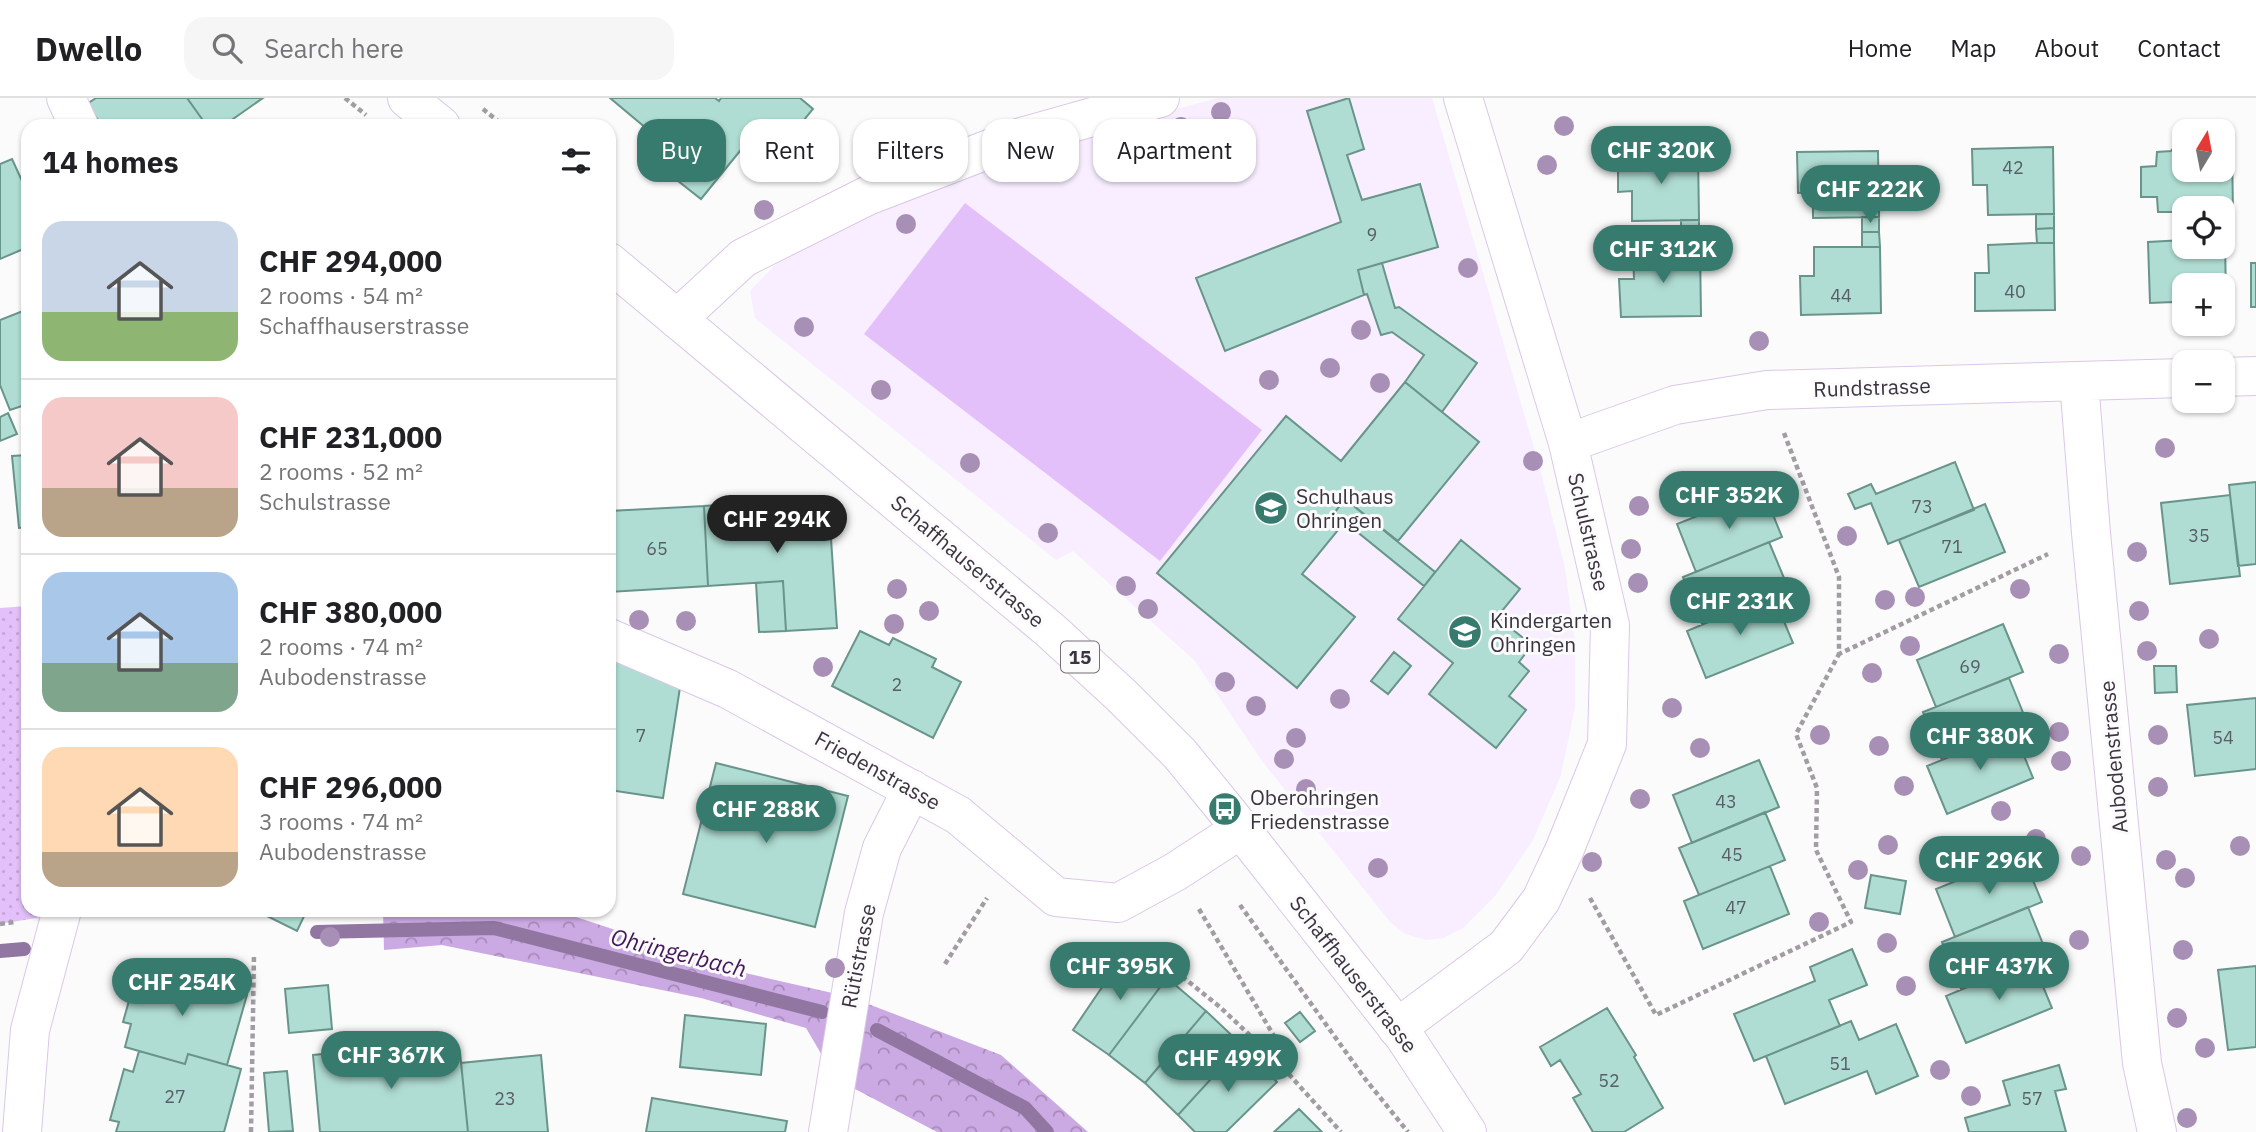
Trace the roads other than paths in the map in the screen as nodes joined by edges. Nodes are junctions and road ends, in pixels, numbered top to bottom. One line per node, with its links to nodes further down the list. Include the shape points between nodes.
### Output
1 (66, 98): 5 (street)
2 (407, 98): 6 (street)
3 (1160, 98): 8 (street, via 1018,138 867,196 743,258)
4 (1463, 98): 13 (street, Schulstrasse)
5 (76, 119)
6 (432, 119)
7 (616, 268): 8 (street, Schaffhauserstrasse / 15)
8 (677, 319): 16 (street, Schaffhauserstrasse / 15, via 1050,630 1180,754)
9 (2256, 376): 10 (street)
10 (2235, 377)
11 (2172, 378): 12 (street, Rundstrasse)
12 (2079, 381): 13 (street, Rundstrasse, via 1767,390 1675,405); 22 (street, Aubodenstrasse, via 2142,1063)
13 (1568, 443): 18 (street, Schulstrasse, via 1610,625 1607,744 1541,900 1506,947)
14 (616, 641): 15 (street, Friedenstrasse, via 728,689)
15 (912, 789): 16 (street, Friedenstrasse, via 958,815 1056,897 1118,903); 20 (street, Rütistrasse, via 882,848 864,914)
16 (1241, 828): 18 (street, Schaffhauserstrasse / 15)
17 (60, 917): 19 (street, via 30,1030)
18 (1397, 1028): 21 (street, Schaffhauserstrasse / 15)
19 (22, 1132)
20 (828, 1132)
21 (1467, 1132)
22 (2157, 1132)

